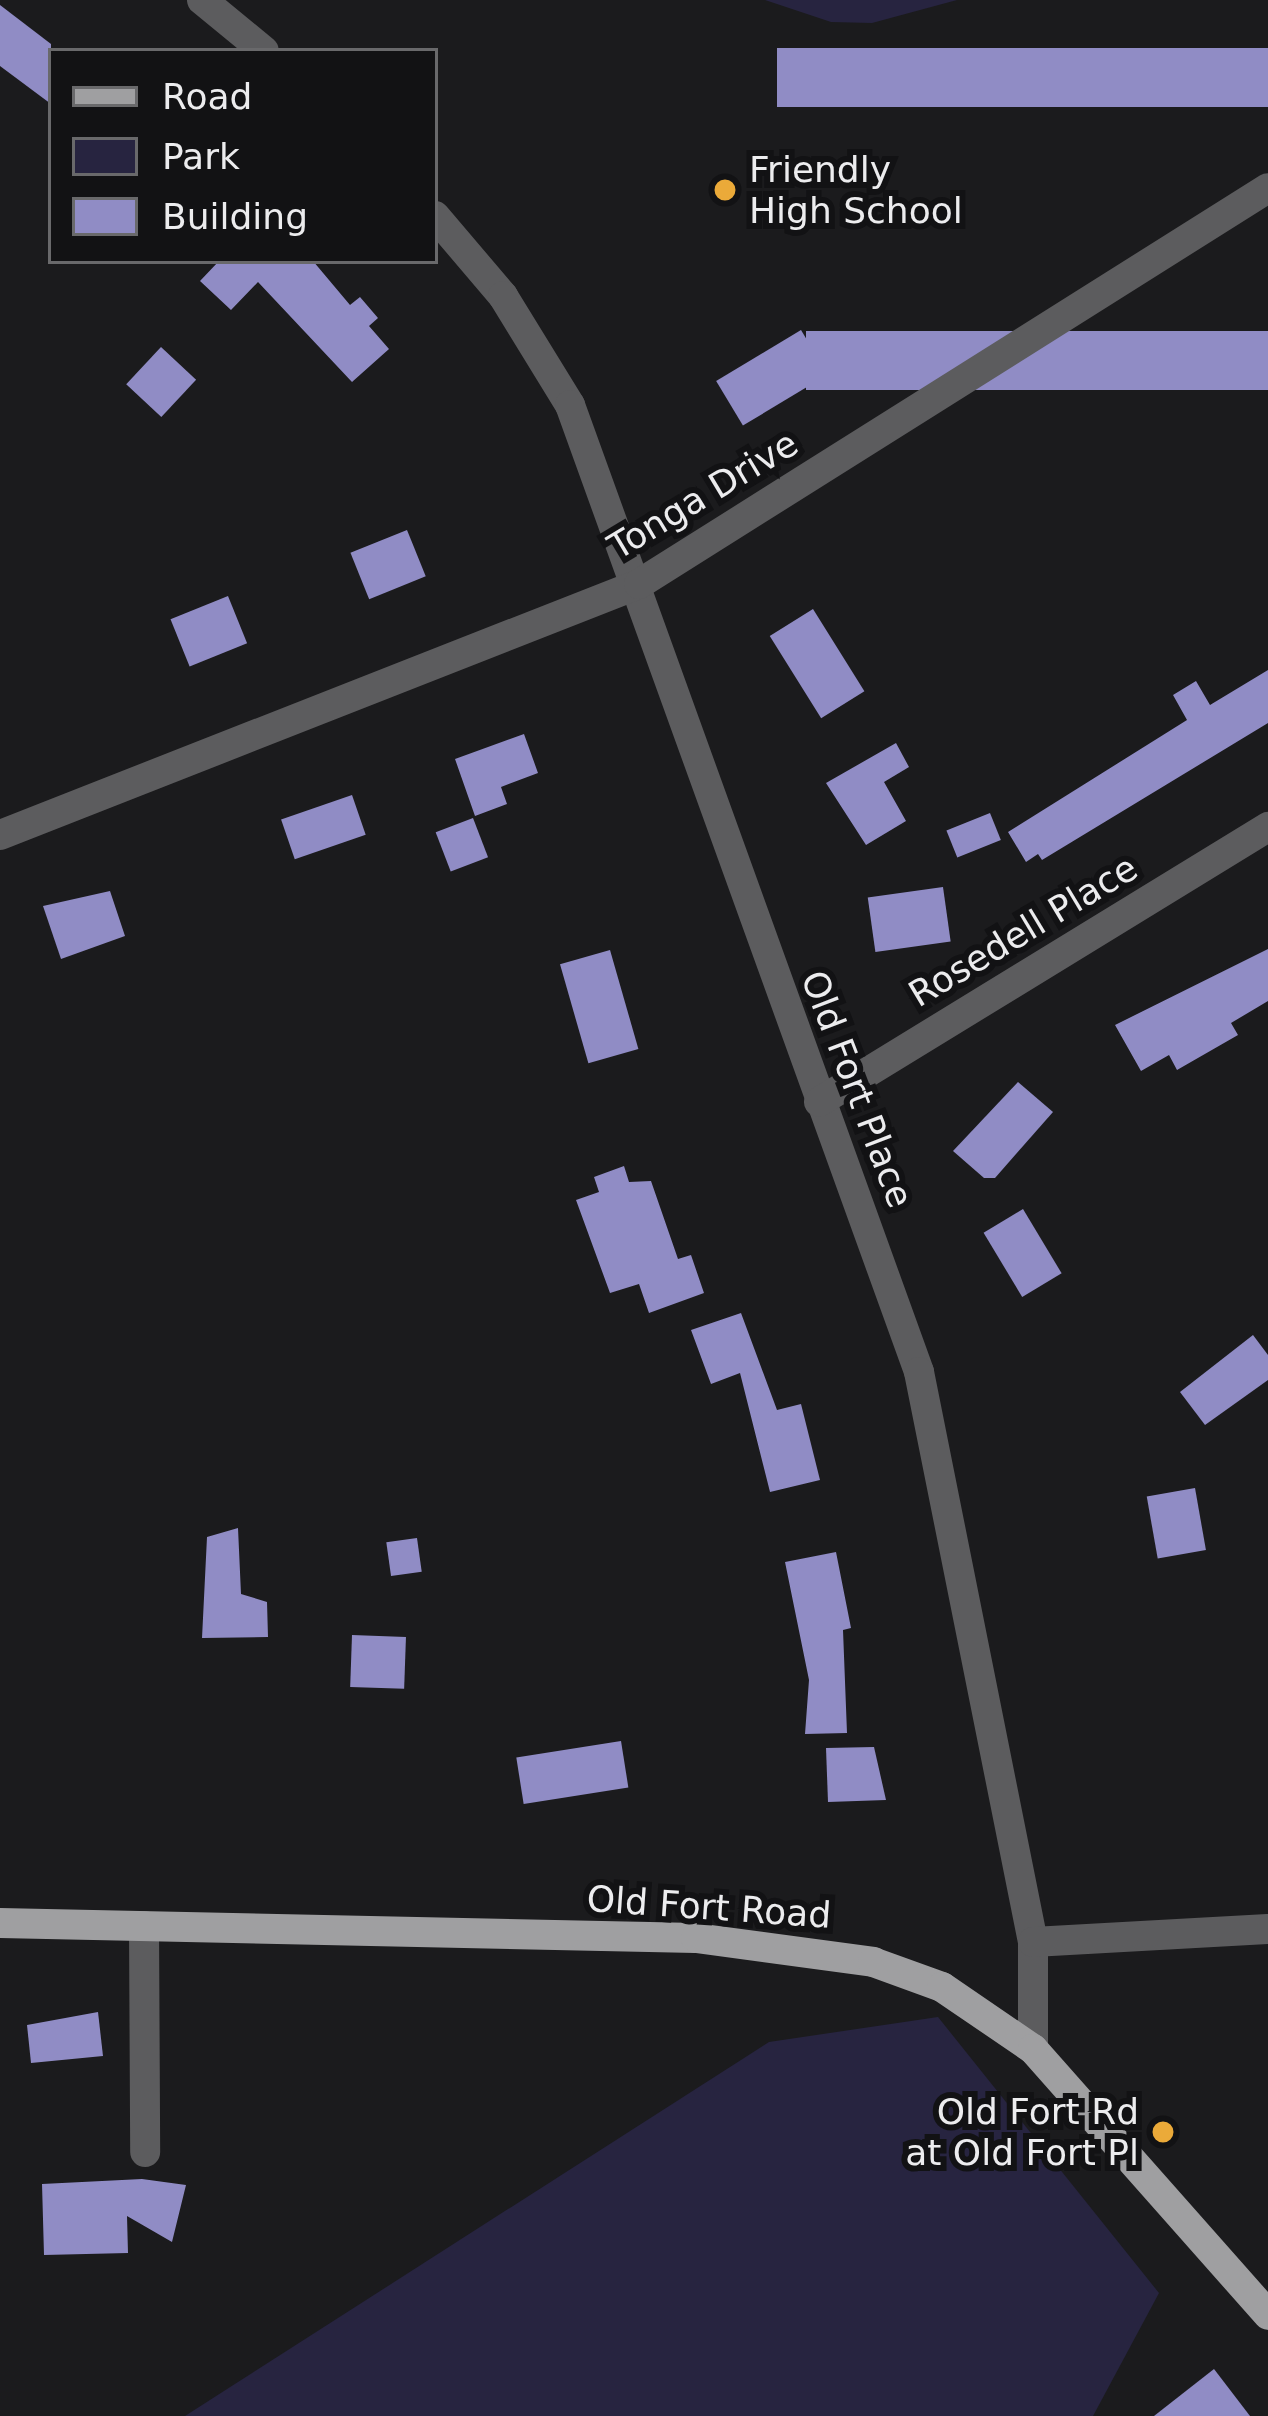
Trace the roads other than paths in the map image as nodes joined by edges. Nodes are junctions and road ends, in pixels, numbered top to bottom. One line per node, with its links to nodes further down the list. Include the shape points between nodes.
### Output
1 (202, 0): 2 (street)
2 (260, 48)
3 (1268, 188): 5 (street, Tonga Drive)
4 (438, 220): 5 (street, Old Fort Place, via 503,296 570,405)
5 (639, 584): 7 (street, Tonga Drive); 8 (street, Old Fort Place)
6 (1268, 827): 8 (street, Rosedell Place)
7 (0, 835)
8 (819, 1102): 12 (street, Old Fort Place, via 919,1372)
9 (0, 1923): 10 (main road, Old Fort Road)
10 (144, 1926): 13 (main road, Old Fort Road, via 807,1948 941,1987); 14 (street)
11 (1268, 1929): 12 (street)
12 (1033, 1942): 13 (street, Old Fort Place)
13 (1034, 2049): 15 (main road, Old Fort Road)
14 (145, 2152)
15 (1268, 2315)

